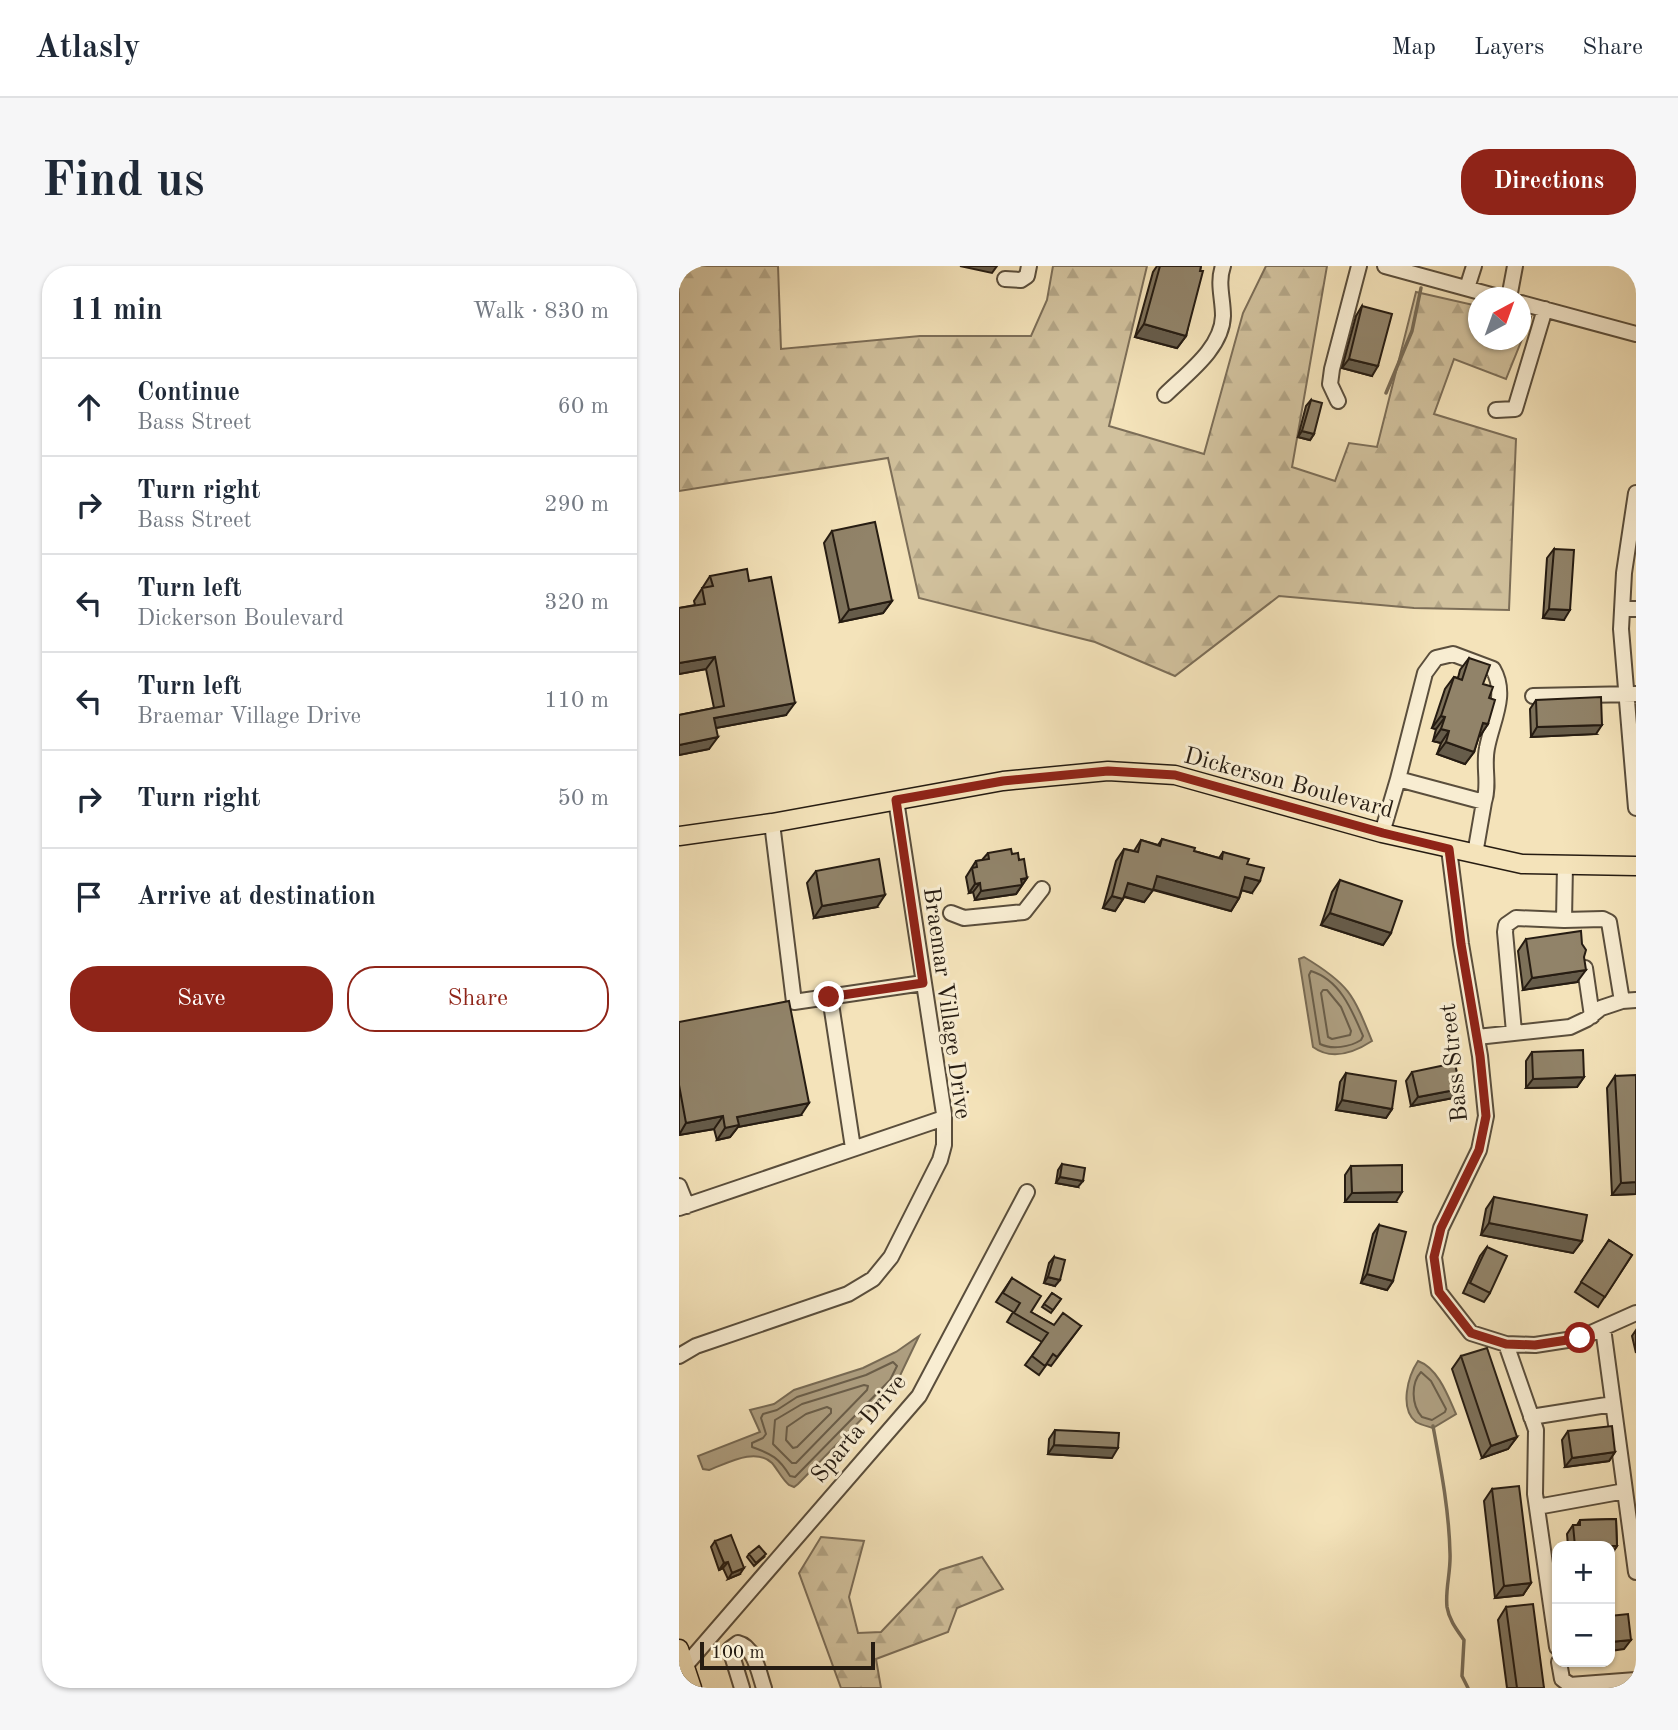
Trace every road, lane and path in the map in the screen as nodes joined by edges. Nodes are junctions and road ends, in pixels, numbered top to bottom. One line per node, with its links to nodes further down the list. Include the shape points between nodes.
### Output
1 (1029, 266): 7 (street, via 1021,280)
2 (1223, 266): 13 (street, via 1219,278 1223,318 1213,347)
3 (1359, 266): 14 (street, via 1332,369 1330,384)
4 (1385, 266): 9 (street)
5 (1474, 266): 9 (street)
6 (1515, 266): 8 (street)
7 (1005, 279)
8 (1512, 287)
9 (1467, 288)
10 (1531, 306): 11 (street)
11 (1545, 309): 12 (street); 15 (street, via 1515,409)
12 (1636, 334)
13 (1165, 395)
14 (1338, 401)
15 (1496, 411)
16 (1636, 493): 17 (street)
17 (1632, 551): 18 (street)
18 (1629, 609): 19 (street, via 1621,629)
19 (1631, 694): 20 (street); 21 (street)
20 (1533, 696)
21 (1633, 751): 25 (street)
22 (1398, 779): 24 (street); 24 (street, via 1425,673 1436,658 1453,654 1493,669 1500,681 1486,751 1488,790); 27 (street)
23 (896, 800): 26 (main road, Dickerson Boulevard); 27 (main road, Dickerson Boulevard, via 1003,781 1108,771 1175,775); 37 (street, Braemar Village Drive)
24 (1484, 802): 30 (street)
25 (1636, 808)
26 (772, 823): 28 (main road, Dickerson Boulevard); 38 (street, via 794,1002)
27 (1383, 833): 29 (main road, Dickerson Boulevard)
28 (679, 836)
29 (1449, 849): 30 (main road, Dickerson Boulevard); 42 (street, Bass Street)
30 (1475, 854): 31 (main road, Dickerson Boulevard, via 1522,864)
31 (1565, 865): 32 (main road, Dickerson Boulevard); 35 (street)
32 (1636, 866)
33 (1042, 889): 34 (street, via 1024,912 964,918)
34 (951, 913)
35 (1574, 924): 39 (street, via 1609,922); 41 (street, via 1516,918 1506,925)
36 (1585, 968): 40 (street)
37 (923, 983): 38 (street); 43 (street, Braemar Village Drive)
38 (829, 997): 44 (street)
39 (1629, 1000): 40 (street, via 1601,1008)
40 (1587, 1019): 41 (street, via 1570,1027)
41 (1521, 1032): 42 (street)
42 (1477, 1037): 50 (street, Bass Street, via 1486,1116 1479,1150 1441,1228 1434,1257 1439,1292 1455,1315 1471,1333)
43 (944, 1118): 44 (street); 51 (street, Braemar Village Drive, via 944,1145 936,1170 891,1257 873,1279 848,1294 696,1346)
44 (853, 1148): 47 (street)
45 (679, 1186): 47 (street)
46 (1027, 1192): 58 (street, Sparta Drive, via 919,1396)
47 (683, 1207)
48 (1636, 1313): 49 (street, Bass Street)
49 (1603, 1328): 50 (street, Bass Street, via 1580,1338); 52 (street)
50 (1506, 1344): 53 (street)
51 (679, 1356)
52 (1613, 1404): 53 (street); 54 (street)
53 (1531, 1417): 55 (street, via 1536,1430)
54 (1625, 1491): 55 (street); 56 (street)
55 (1537, 1507): 57 (street)
56 (1636, 1572)
57 (1552, 1612)
58 (681, 1654): 61 (main road)
59 (1560, 1667): 60 (street, via 1562,1679 1570,1685)
60 (1636, 1680)
61 (692, 1688)
62 (742, 1688): 63 (street, via 730,1649 738,1643 751,1654)
63 (764, 1688)

